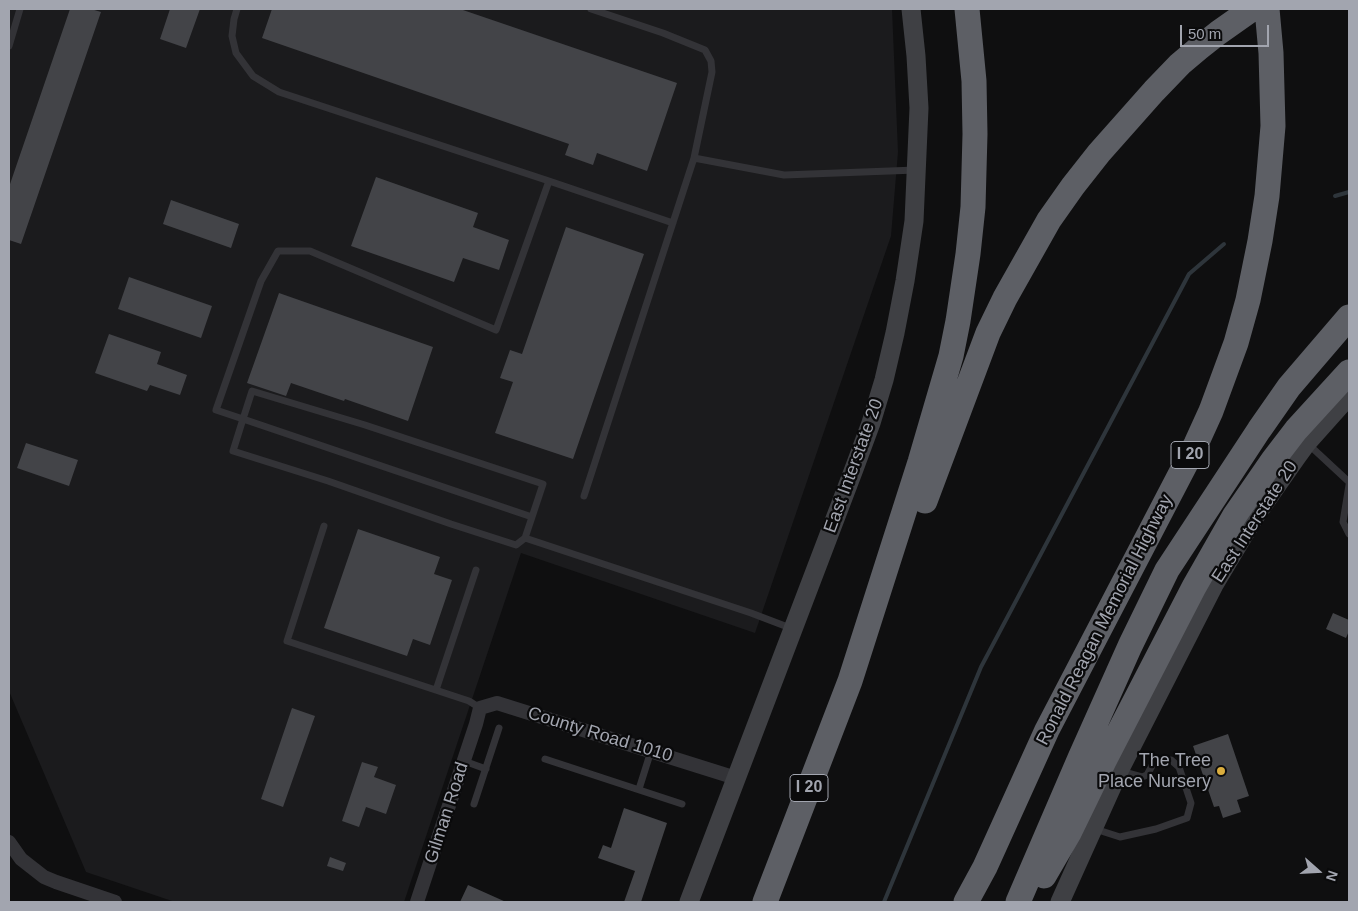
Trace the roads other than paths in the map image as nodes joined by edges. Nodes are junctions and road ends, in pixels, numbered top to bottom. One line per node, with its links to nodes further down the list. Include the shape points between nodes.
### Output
1 (20, 9): 8 (lane)
2 (237, 9): 11 (lane, via 232,36 236,53 253,76 279,92)
3 (592, 9): 9 (lane, via 705,50 712,72)
4 (912, 9): 10 (main road, East Interstate 20, via 919,108)
5 (968, 9): 27 (highway, I 20, via 974,81 974,165 968,254 958,321 932,424)
6 (1252, 9): 27 (highway, via 1180,64 1129,119 1049,220 988,333 911,538)
7 (1267, 9): 42 (highway, Ronald Reagan Memorial Highway / I 20, via 1272,126 1267,196 1248,300 1236,343 1196,444 1048,730)
8 (9, 46)
9 (694, 158): 10 (lane, via 784,175); 12 (lane)
10 (916, 170): 26 (main road, East Interstate 20, via 914,221 905,281 884,380 868,432)
11 (549, 181): 12 (lane); 16 (lane, via 496,330 310,251 278,251 261,281 216,410)
12 (673, 223): 20 (lane)
13 (1349, 317): 47 (highway, via 1289,387 1168,570 1130,646)
14 (1349, 372): 48 (highway, via 1296,430 1235,515 1189,595)
15 (1349, 396): 17 (main road, East Interstate 20)
16 (243, 419): 21 (lane); 21 (lane, via 252,391 543,484); 24 (lane, via 233,451 516,544)
17 (1307, 443): 18 (lane); 35 (main road, East Interstate 20, via 1254,518 1214,585)
18 (1349, 482)
19 (1349, 486): 23 (lane, via 1343,522)
20 (584, 496)
21 (532, 517): 24 (lane)
22 (324, 526): 28 (lane, via 287,640)
23 (1349, 534)
24 (525, 538): 26 (lane)
25 (476, 570): 28 (lane)
26 (794, 629): 36 (main road, East Interstate 20)
27 (850, 681): 43 (highway, I 20)
28 (436, 690): 29 (lane)
29 (480, 708): 31 (street, County Road 1010, via 497,703); 33 (street, Gilman Road)
30 (499, 728): 34 (lane)
31 (651, 751): 36 (street, County Road 1010); 37 (lane)
32 (545, 759): 37 (lane)
33 (464, 761): 34 (lane); 45 (street, Gilman Road)
34 (486, 769): 38 (lane)
35 (1120, 771): 40 (main road, East Interstate 20); 40 (lane, via 1142,777 1147,775 1154,762 1171,760 1179,767 1191,803 1187,818 1120,837)
36 (736, 778): 46 (main road, East Interstate 20)
37 (639, 790): 39 (lane)
38 (474, 804)
39 (682, 804)
40 (1092, 828): 49 (main road, East Interstate 20)
41 (9, 842): 44 (street, via 20,859 44,877)
42 (971, 892)
43 (766, 899)
44 (115, 902)
45 (417, 902)
46 (688, 902)
47 (1018, 902)
48 (1030, 902)
49 (1060, 902)

